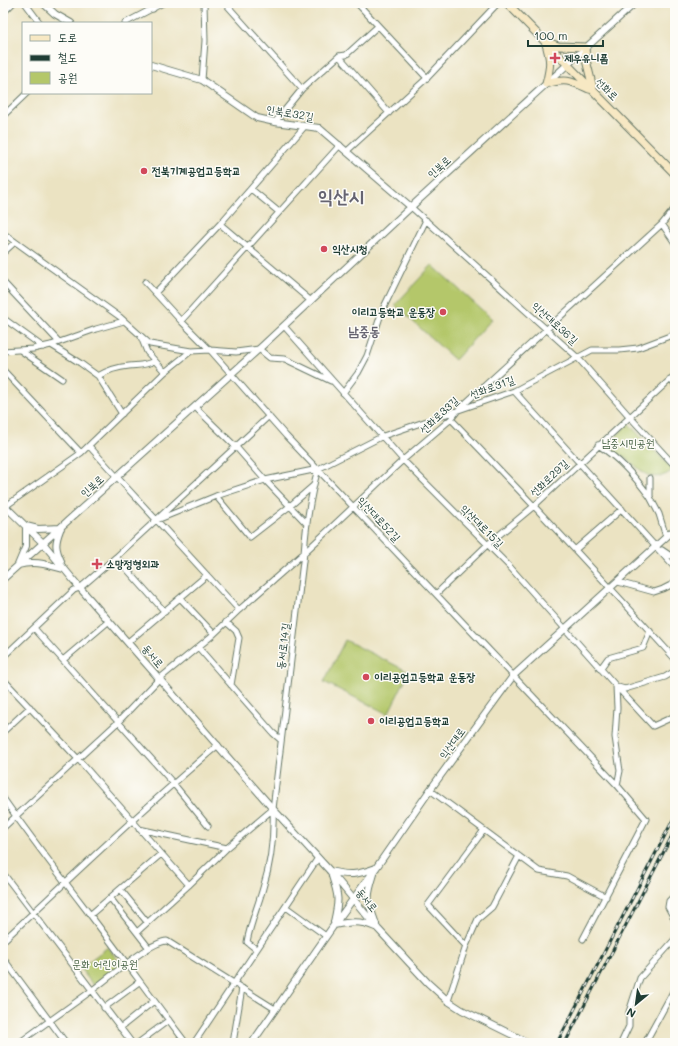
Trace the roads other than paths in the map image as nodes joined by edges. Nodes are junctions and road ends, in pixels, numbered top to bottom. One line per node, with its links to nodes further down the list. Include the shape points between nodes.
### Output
1 (13, 3): 13 (street)
2 (25, 3): 14 (street)
3 (43, 3): 15 (street)
4 (149, 3): 12 (street)
5 (163, 3): 12 (street)
6 (204, 3): 24 (street)
7 (225, 3): 26 (street)
8 (357, 3): 17 (street)
9 (498, 3): 23 (street)
10 (507, 3): 18 (main road, 선화로)
11 (635, 3): 19 (street, 인북로)
12 (153, 8): 16 (street)
13 (3, 13)
14 (39, 22)
15 (69, 22)
16 (127, 22)
17 (378, 26): 20 (street, via 346,55); 23 (street)
18 (545, 41): 19 (main road, via 558,46); 21 (main road, 선화로); 25 (main road, via 550,57)
19 (585, 47): 21 (street, 인북로); 27 (main road)
20 (339, 56): 26 (street); 29 (street)
21 (567, 64): 25 (street, 인북로); 27 (main road, 선화로)
22 (152, 66): 24 (street, 인북로32길)
23 (426, 78): 29 (street)
24 (202, 80): 31 (street, 인북로32길, via 257,118)
25 (546, 84): 27 (main road, via 570,80); 37 (street, 인북로)
26 (302, 89): 31 (street)
27 (593, 90): 35 (main road, 선화로)
28 (26, 94): 30 (street)
29 (389, 113): 34 (street)
30 (3, 116)
31 (275, 122): 32 (street, 인북로32길)
32 (305, 126): 33 (street, 인북로32길, via 319,128); 36 (street)
33 (340, 145): 34 (street, 인북로32길); 39 (street)
34 (347, 151): 37 (street, 인북로32길)
35 (675, 174)
36 (251, 189): 39 (street); 41 (street)
37 (411, 207): 40 (street, 익산대로36길); 51 (street, 인북로)
38 (675, 208): 42 (street, 선화로33길)
39 (278, 212): 46 (street)
40 (426, 220): 56 (street, 익산대로36길); 79 (street, via 382,311 367,356)
41 (220, 224): 46 (street); 50 (street)
42 (662, 224): 45 (street); 56 (street, 선화로33길)
43 (3, 233): 44 (street)
44 (15, 242): 47 (street); 53 (street)
45 (675, 243)
46 (248, 249): 51 (street); 54 (street)
47 (3, 253)
48 (3, 282): 59 (street)
49 (146, 282): 50 (street, 익산대로52길)
50 (155, 294): 54 (street, 익산대로52길)
51 (311, 301): 55 (street, 인북로)
52 (3, 318): 61 (street)
53 (124, 321): 58 (street); 59 (street)
54 (181, 321): 64 (street, 익산대로52길)
55 (284, 326): 62 (street, 인북로); 76 (street, 익산대로15길)
56 (547, 329): 67 (street, 익산대로36길); 81 (street, 선화로33길)
57 (675, 334): 67 (street, 선화로31길, via 638,348 592,350)
58 (140, 335): 66 (street, via 150,344); 68 (street)
59 (59, 342): 60 (street)
60 (51, 345): 61 (street); 73 (street)
61 (43, 348): 63 (street)
62 (259, 349): 64 (street, via 236,352); 71 (street, 인북로); 76 (street, via 270,358 285,359)
63 (20, 350): 65 (street); 74 (street)
64 (210, 350): 66 (street); 71 (street, 익산대로52길)
65 (3, 351)
66 (191, 351): 70 (street)
67 (577, 357): 78 (street, 선화로31길); 84 (street, 익산대로36길)
68 (154, 361): 70 (street); 73 (street, via 144,366 118,367)
69 (3, 370): 90 (street)
70 (165, 372): 82 (street)
71 (231, 374): 80 (street, 인북로); 83 (street, 익산대로52길)
72 (675, 375): 75 (street, 선화로29길)
73 (98, 376): 82 (street)
74 (62, 379)
75 (670, 379): 77 (street); 84 (street, 선화로29길)
76 (333, 382): 79 (street, 익산대로15길)
77 (675, 385)
78 (514, 391): 81 (street, 선화로31길); 92 (street)
79 (343, 393): 86 (street, 익산대로15길)
80 (195, 407): 89 (street); 95 (street, 인북로)
81 (459, 410): 85 (street, 선화로33길); 86 (street, 선화로31길)
82 (122, 414): 88 (street)
83 (269, 416): 89 (street); 94 (street, 익산대로52길)
84 (630, 417): 87 (street, 선화로29길); 93 (street, 익산대로36길)
85 (451, 419): 91 (street, 선화로33길); 103 (street)
86 (383, 436): 91 (street, 익산대로15길); 94 (street, 선화로31길)
87 (598, 445): 92 (street, 선화로29길); 100 (street, via 625,466)
88 (89, 446): 90 (street); 95 (street)
89 (236, 448): 97 (street); 106 (street)
90 (81, 453): 101 (street)
91 (403, 460): 104 (street, 선화로33길); 113 (street, 익산대로15길)
92 (579, 463): 103 (street, 선화로29길); 105 (street)
93 (675, 466)
94 (318, 469): 97 (street, 선화로31길); 98 (street, 동서로14길); 104 (street, 익산대로52길)
95 (117, 477): 106 (street); 109 (street, 인북로)
96 (650, 478): 100 (street)
97 (265, 480): 99 (street, 선화로31길); 102 (street)
98 (313, 486): 102 (street); 107 (street, 동서로14길)
99 (216, 496): 102 (street, via 250,537); 106 (street, 선화로31길)
100 (650, 497): 111 (street, via 659,514)
101 (4, 506): 108 (street, 동서로)
102 (290, 506): 107 (street)
103 (534, 506): 113 (street, 선화로29길); 115 (street)
104 (353, 507): 116 (street, 선화로33길); 128 (street, 익산대로52길)
105 (622, 509): 114 (street); 115 (street)
106 (156, 520): 118 (street); 122 (street)
107 (306, 524): 116 (street, 동서로14길)
108 (26, 526): 109 (street, via 38,529); 112 (street, 동서로); 119 (street, via 26,546)
109 (61, 528): 112 (street, 인북로); 121 (street, via 56,539 56,550)
110 (675, 529): 111 (street, 익산대로)
111 (666, 537): 114 (street, 익산대로)
112 (43, 543): 119 (street, 인북로); 121 (street, 동서로)
113 (487, 545): 128 (street, 선화로29길); 135 (street, 익산대로15길)
114 (656, 546): 117 (street, via 671,556); 120 (street); 124 (street, 익산대로)
115 (576, 549): 127 (street)
116 (304, 553): 130 (street, 선화로33길); 154 (street, 동서로14길)
117 (675, 555)
118 (116, 557): 126 (street); 131 (street)
119 (18, 565): 121 (street, via 28,562); 123 (street, 인북로)
120 (675, 568)
121 (64, 569): 126 (street, 동서로)
122 (207, 575): 129 (street, 동서로); 130 (street)
123 (3, 579)
124 (618, 582): 125 (street, via 654,592); 127 (street, 익산대로)
125 (675, 583)
126 (80, 588): 132 (street, 동서로); 134 (street, via 74,590)
127 (610, 589): 135 (street, 익산대로); 136 (street)
128 (436, 594): 145 (street, 익산대로52길)
129 (180, 598): 131 (street, 동서로); 137 (street)
130 (239, 610): 133 (street, 선화로33길)
131 (165, 612): 138 (street, 동서로)
132 (109, 621): 138 (street, 동서로); 142 (street)
133 (226, 622): 137 (street, 선화로33길); 148 (street, via 236,631 239,638)
134 (34, 628): 140 (street); 142 (street)
135 (566, 629): 143 (street, 익산대로15길); 145 (street, 익산대로)
136 (650, 631): 141 (street); 143 (street, via 643,648 608,658)
137 (214, 634): 139 (street, 선화로33길)
138 (128, 642): 147 (street, 동서로)
139 (198, 647): 147 (street, 선화로33길); 148 (street)
140 (3, 657)
141 (675, 659)
142 (63, 660): 152 (street)
143 (600, 669): 149 (street, 익산대로15길)
144 (675, 671): 149 (street, via 665,677 625,690)
145 (513, 676): 158 (street, 익산대로52길); 159 (street, 익산대로)
146 (3, 678): 150 (street)
147 (159, 679): 152 (street, 선화로33길); 155 (street, 동서로)
148 (231, 685): 154 (street)
149 (616, 686): 151 (street, 익산대로15길, via 653,726); 158 (street, via 615,737 620,771)
150 (30, 707): 153 (street); 156 (street)
151 (675, 716)
152 (118, 722): 156 (street, 선화로33길); 157 (street)
153 (3, 732)
154 (281, 740): 161 (street, 동서로14길)
155 (218, 745): 157 (street); 161 (street, 동서로)
156 (78, 759): 162 (street, 선화로33길); 163 (street)
157 (173, 783): 163 (street); 164 (street)
158 (617, 785): 179 (street, 익산대로52길, via 646,819)
159 (430, 790): 167 (street); 172 (street, 익산대로)
160 (3, 798): 162 (street)
161 (273, 809): 168 (street); 171 (street, 동서로); 196 (street, via 274,824 264,886 247,942)
162 (16, 816): 165 (street, 선화로33길); 175 (street)
163 (132, 821): 166 (street); 175 (street)
164 (208, 826)
165 (3, 828)
166 (139, 829): 168 (street); 169 (street)
167 (484, 830): 170 (street); 194 (street, via 428,906)
168 (227, 848): 176 (street)
169 (161, 854): 176 (street); 177 (street)
170 (519, 856): 179 (street, via 539,871 567,876); 194 (street, via 492,907 478,919)
171 (318, 858): 173 (street, 동서로); 182 (street)
172 (376, 868): 173 (street, via 362,874 346,875); 181 (street, 익산대로); 188 (street, via 368,893 369,906)
173 (330, 871): 181 (street, 동서로); 187 (street, via 338,893)
174 (3, 874): 183 (street)
175 (65, 883): 183 (street); 184 (street)
176 (189, 885): 186 (street)
177 (121, 890): 180 (street); 186 (street)
178 (675, 895): 185 (street, via 669,901 668,907)
179 (606, 897): 191 (street)
180 (111, 899): 184 (street); 189 (street)
181 (353, 899): 187 (street, 익산대로); 188 (street, 동서로)
182 (286, 907): 190 (street); 196 (street)
183 (33, 913): 193 (street); 203 (street)
184 (90, 915): 198 (street)
185 (675, 920)
186 (147, 922): 189 (street)
187 (334, 925): 188 (street, via 365,922); 190 (street, 익산대로)
188 (378, 929): 205 (street, 동서로)
189 (137, 932): 195 (street)
190 (326, 936): 207 (street, 익산대로)
191 (582, 939)
192 (675, 940): 222 (street, via 640,978 629,1012 629,1026)
193 (3, 941)
194 (466, 946): 205 (street)
195 (150, 948): 198 (street); 200 (street, via 160,941 167,940)
196 (256, 949): 200 (street)
197 (3, 958): 208 (street)
198 (126, 964): 199 (street); 203 (street)
199 (139, 982): 204 (street); 206 (street)
200 (236, 983): 201 (street); 218 (street)
201 (242, 988): 207 (street); 219 (street)
202 (675, 988): 223 (street)
203 (92, 991): 206 (street); 208 (street)
204 (154, 1001): 209 (street); 210 (street)
205 (448, 1001): 221 (street, 동서로)
206 (104, 1008): 210 (street)
207 (275, 1009): 220 (street, 익산대로)
208 (49, 1020): 213 (street); 214 (street)
209 (169, 1020): 216 (street); 217 (street)
210 (120, 1028): 215 (street)
211 (3, 1039): 212 (street)
212 (6, 1043)
213 (19, 1043)
214 (66, 1043)
215 (132, 1043)
216 (138, 1043)
217 (186, 1043)
218 (194, 1043)
219 (233, 1043)
220 (252, 1043)
221 (529, 1043)
222 (622, 1043)
223 (645, 1043)

